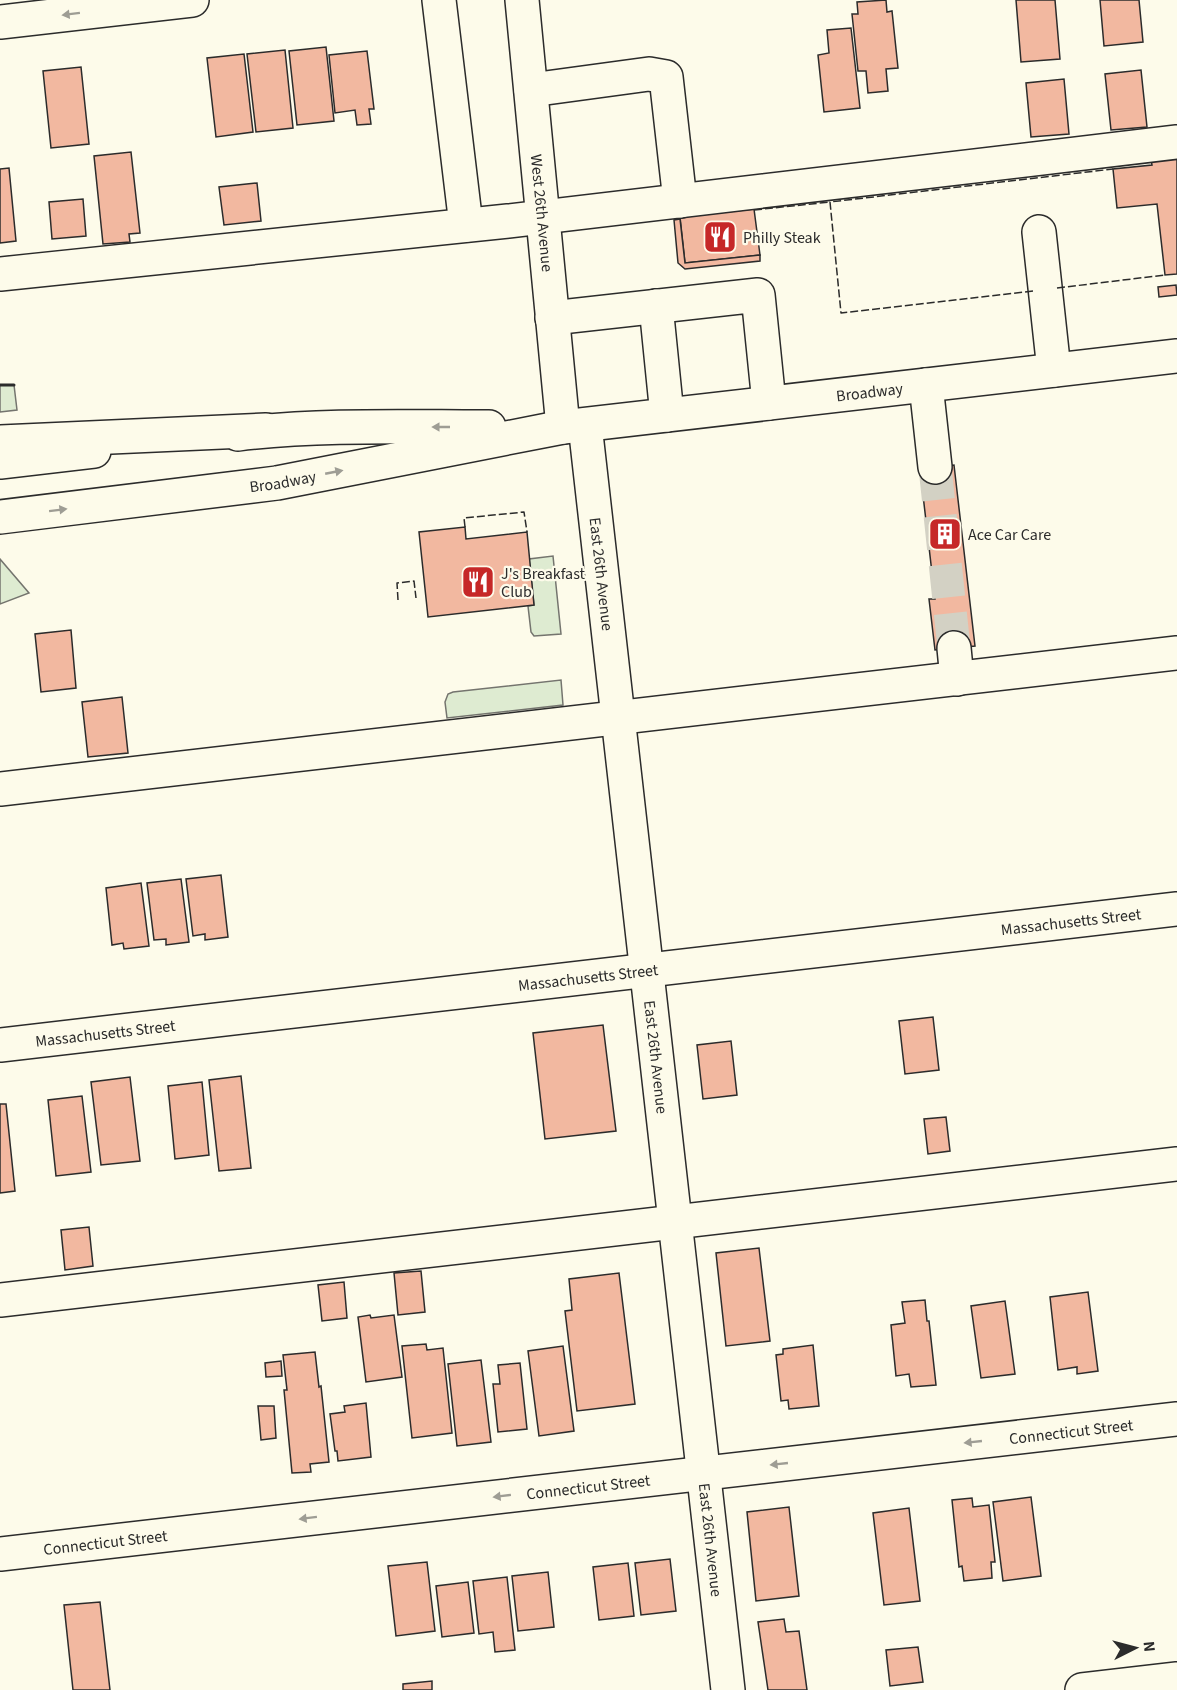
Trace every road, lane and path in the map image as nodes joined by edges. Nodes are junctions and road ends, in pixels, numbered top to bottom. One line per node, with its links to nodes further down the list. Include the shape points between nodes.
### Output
1 (192, 0): 4 (main road, one-way to 4)
2 (439, 0): 9 (main road)
3 (522, 0): 5 (main road, West 26th Avenue)
4 (0, 22)
5 (531, 90): 7 (main road, via 649,74 666,77); 8 (main road, West 26th Avenue)
6 (1177, 142): 7 (main road)
7 (680, 201): 8 (main road)
8 (543, 217): 9 (main road); 13 (main road, West 26th Avenue)
9 (466, 225): 11 (main road)
10 (1039, 232): 15 (main road)
11 (0, 274)
12 (657, 306): 13 (main road); 17 (main road, via 758,296); 18 (main road)
13 (552, 318): 19 (main road, West 26th Avenue)
14 (1177, 356): 15 (main road, Broadway)
15 (1054, 370): 16 (main road, Broadway)
16 (926, 385): 17 (main road, Broadway); 23 (main road)
17 (769, 403): 18 (main road, Broadway)
18 (667, 415): 19 (main road, Broadway)
19 (574, 426): 20 (main road, Broadway, one-way to 20); 24 (main road, Broadway, one-way to 19, via 277,483); 26 (main road, East 26th Avenue)
20 (266, 430): 21 (main road); 22 (main road, Broadway)
21 (0, 442)
22 (0, 462)
23 (935, 467)
24 (0, 517)
25 (1177, 653): 26 (main road, via 956,663)
26 (618, 718): 27 (main road); 29 (main road, East 26th Avenue)
27 (0, 789)
28 (1177, 909): 29 (main road, Massachusetts Street)
29 (646, 970): 30 (main road, Massachusetts Street); 32 (main road, East 26th Avenue)
30 (0, 1045)
31 (1177, 1164): 32 (main road)
32 (675, 1223): 33 (main road); 35 (main road, East 26th Avenue)
33 (0, 1300)
34 (1177, 1419): 35 (main road, Connecticut Street, one-way to 35)
35 (703, 1472): 36 (main road, Connecticut Street, one-way to 36); 38 (main road, East 26th Avenue)
36 (0, 1554)
37 (1177, 1679): 39 (main road)
38 (728, 1690)
39 (1082, 1690)

